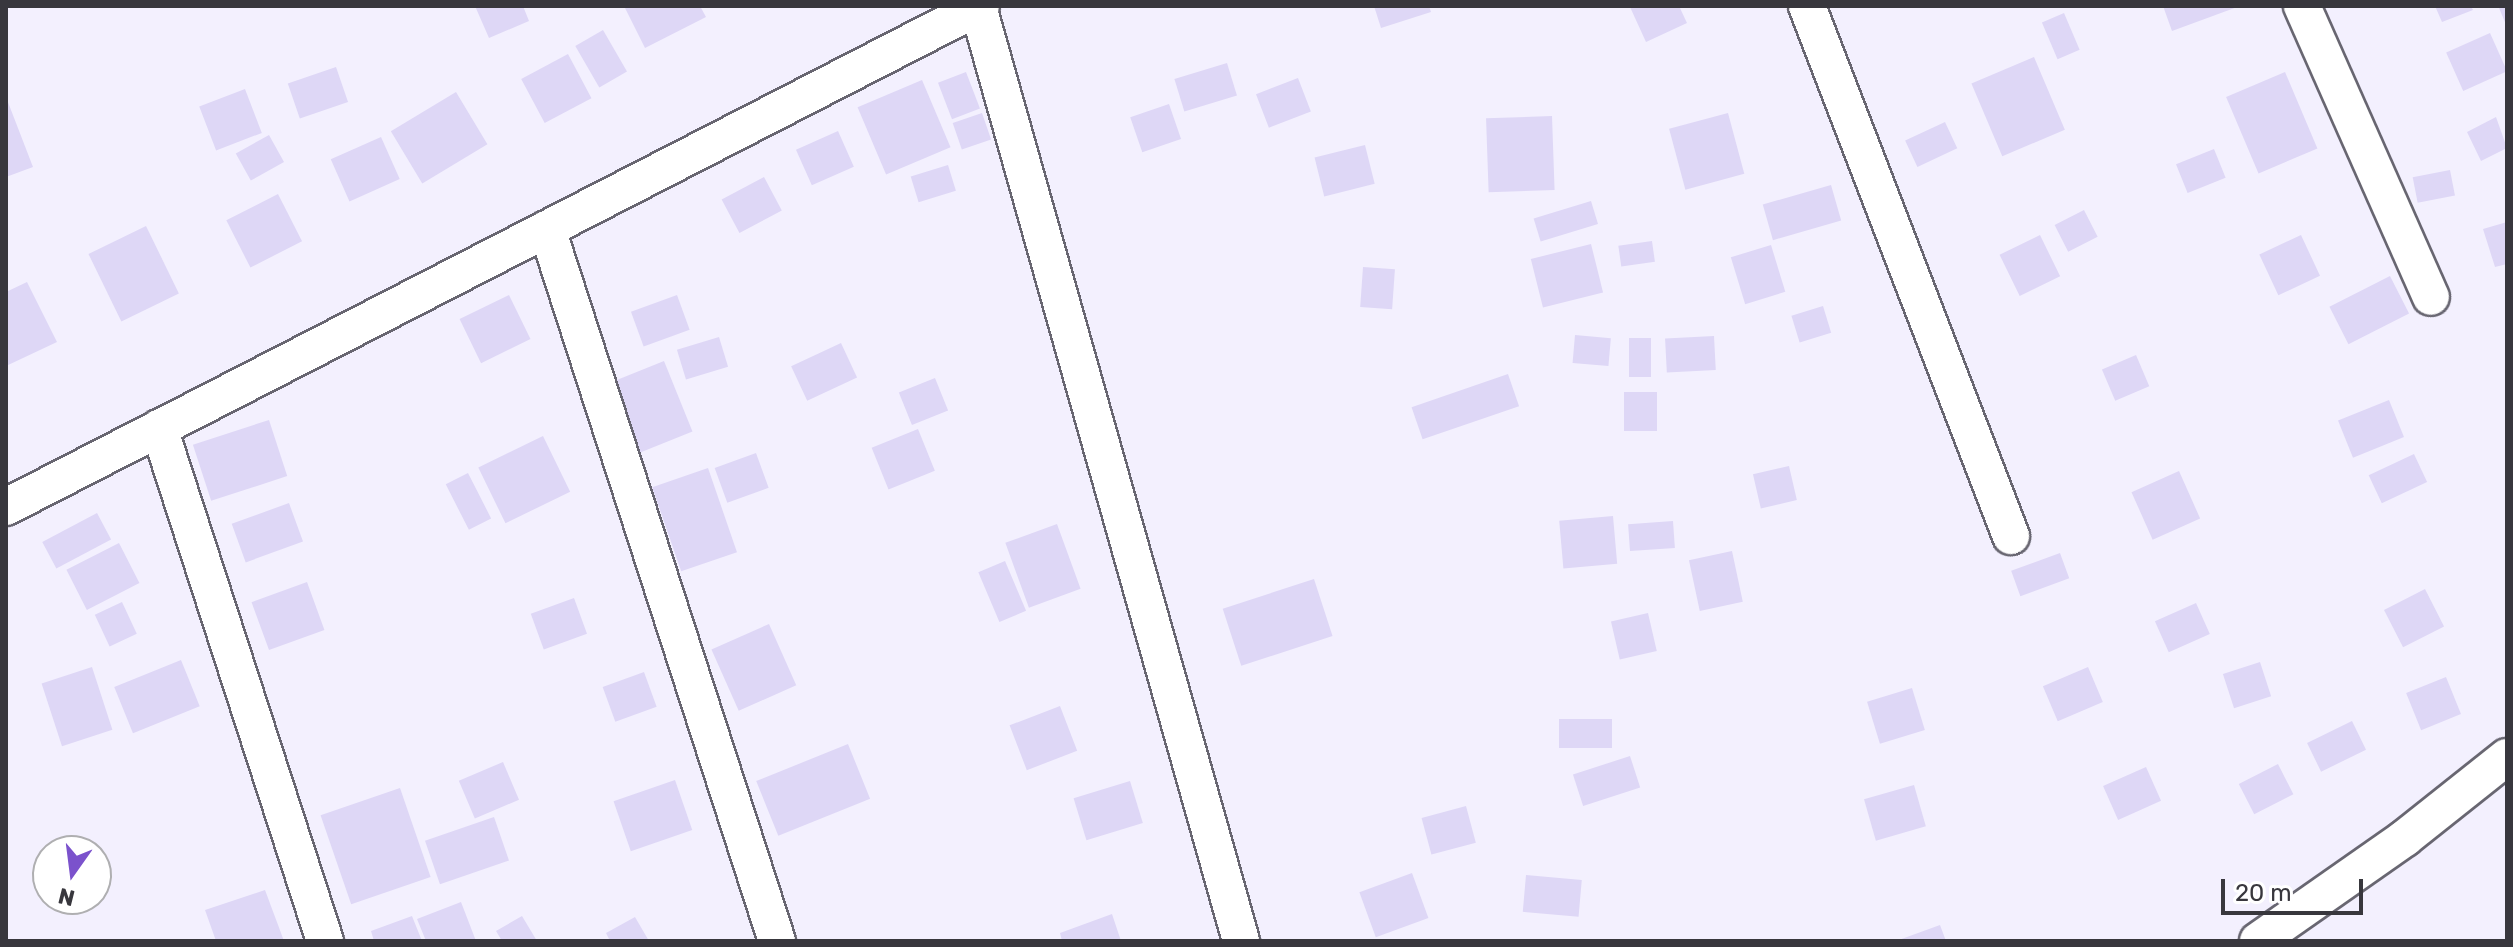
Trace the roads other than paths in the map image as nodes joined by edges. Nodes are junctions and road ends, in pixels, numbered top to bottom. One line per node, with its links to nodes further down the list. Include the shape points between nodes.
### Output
1 (1807, 6): 8 (street)
2 (2302, 6): 5 (street)
3 (979, 7): 4 (street); 12 (street)
4 (547, 229): 6 (street); 11 (street)
5 (2431, 297)
6 (159, 428): 7 (street); 10 (street)
7 (6, 507)
8 (2011, 536)
9 (2507, 757): 13 (street, via 2405,838)
10 (325, 941)
11 (777, 941)
12 (1241, 941)
13 (2258, 941)

